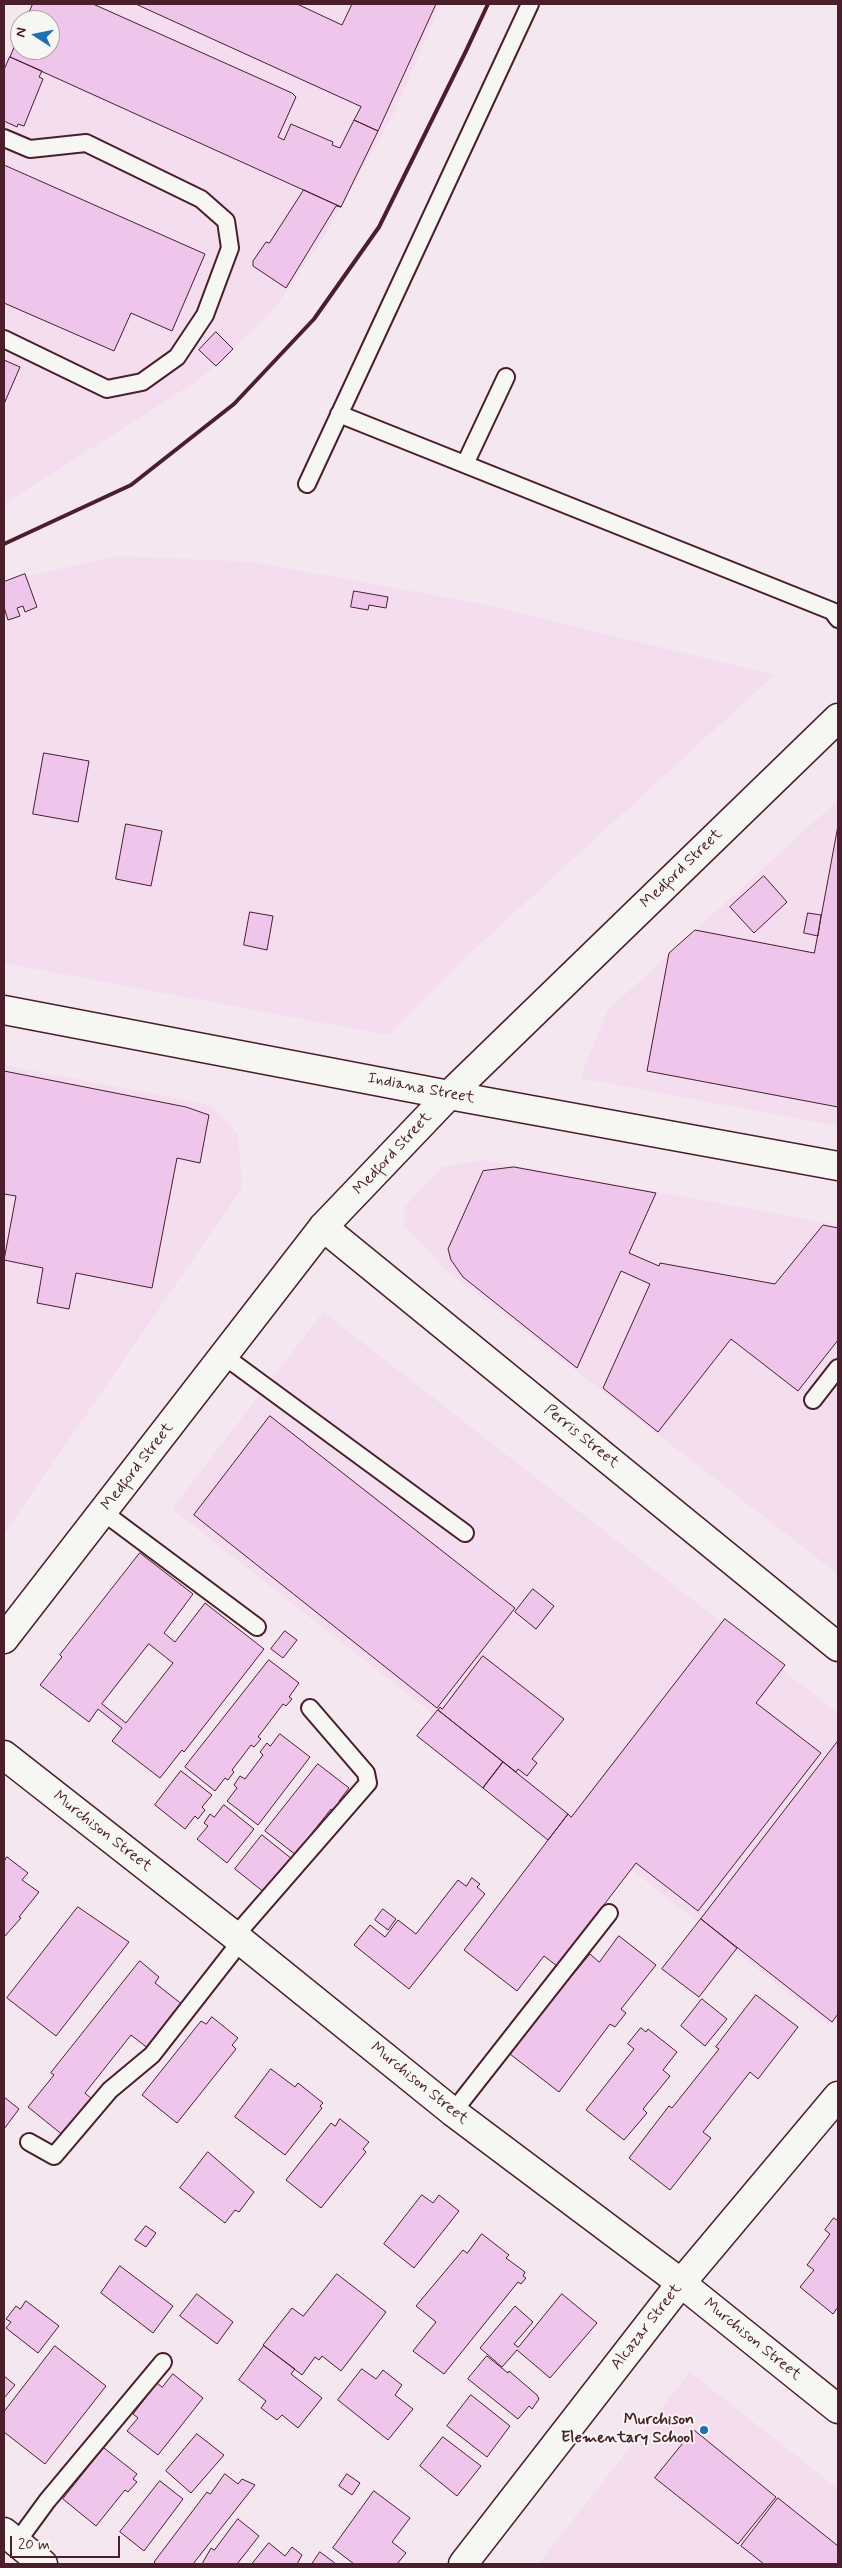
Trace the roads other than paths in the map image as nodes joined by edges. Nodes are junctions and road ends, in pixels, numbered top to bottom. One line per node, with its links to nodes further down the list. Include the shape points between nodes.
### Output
1 (530, 4): 5 (lane)
2 (4, 138): 3 (lane, via 30,149 86,143 201,199 226,221 230,248 206,314 177,357 142,382 107,389)
3 (4, 339)
4 (506, 376): 6 (lane)
5 (338, 414): 6 (lane); 7 (lane)
6 (465, 464): 8 (lane, via 832,611)
7 (307, 484)
8 (838, 618)
9 (838, 718): 11 (street, Medford Street)
10 (4, 1010): 11 (street, Indiana Street)
11 (449, 1095): 12 (street, Indiana Street); 13 (street, Medford Street)
12 (838, 1166)
13 (323, 1227): 14 (street, Medford Street); 21 (street, Perris Street)
14 (224, 1356): 17 (street, Medford Street); 18 (lane)
15 (838, 1368): 16 (lane)
16 (813, 1400)
17 (102, 1512): 19 (lane); 20 (street, Medford Street)
18 (465, 1534)
19 (258, 1627)
20 (4, 1639)
21 (838, 1647)
22 (310, 1708): 25 (lane, via 366,1773 368,1783)
23 (4, 1755): 25 (street, Murchison Street)
24 (609, 1913): 27 (lane)
25 (238, 1938): 27 (street, Murchison Street); 28 (lane, via 152,2056 110,2090 54,2156)
26 (838, 2096): 29 (street, Alcazar Street)
27 (453, 2112): 29 (street, Murchison Street)
28 (30, 2142)
29 (681, 2283): 31 (street, Murchison Street); 34 (street, Alcazar Street)
30 (163, 2362): 32 (lane, via 47,2502)
31 (838, 2409)
32 (10, 2537): 33 (street)
33 (43, 2564)
34 (463, 2564)

